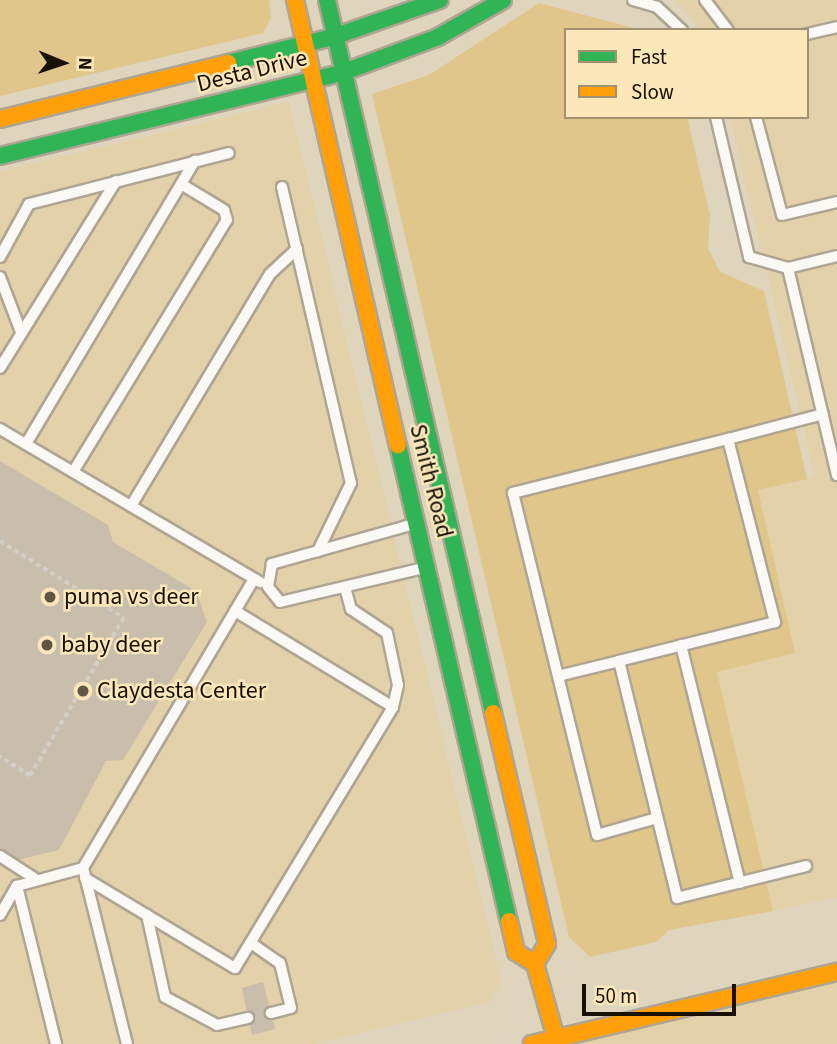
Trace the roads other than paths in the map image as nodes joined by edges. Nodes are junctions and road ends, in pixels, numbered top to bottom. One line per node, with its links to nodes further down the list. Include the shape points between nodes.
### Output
1 (295, 0): 12 (main road, Smith Road)
2 (327, 0): 11 (main road, Smith Road)
3 (440, 0): 11 (main road, Desta Drive)
4 (503, 0): 13 (main road, Desta Drive, via 438,37)
5 (633, 0): 8 (lane, via 657,7)
6 (705, 0): 9 (lane)
7 (837, 27): 10 (lane)
8 (680, 28)
9 (726, 28)
10 (809, 34)
11 (333, 37): 12 (main road, Desta Drive); 13 (main road, Smith Road)
12 (304, 44): 14 (main road, Smith Road); 15 (main road, Desta Drive)
13 (344, 72): 14 (main road, Desta Drive); 39 (main road, Smith Road)
14 (312, 80): 19 (main road, Desta Drive); 40 (main road, Smith Road)
15 (0, 119)
16 (716, 119): 28 (lane, via 749,257 764,266)
17 (757, 119): 24 (lane, via 782,215)
18 (229, 153): 20 (lane)
19 (0, 156)
20 (195, 161): 21 (lane); 22 (lane)
21 (116, 181): 27 (lane, via 29,204); 30 (lane)
22 (181, 184): 35 (lane); 36 (lane, via 224,210 227,220)
23 (282, 187): 25 (lane)
24 (837, 202)
25 (297, 248): 38 (lane, via 270,274); 41 (lane, via 351,483)
26 (837, 256): 28 (lane)
27 (0, 257)
28 (788, 268): 32 (lane)
29 (0, 277): 30 (lane)
30 (21, 332): 31 (lane)
31 (0, 368)
32 (822, 414): 34 (lane); 37 (lane)
33 (0, 429): 35 (lane)
34 (728, 439): 48 (lane, via 775,622); 50 (lane, via 513,493)
35 (26, 444): 36 (lane)
36 (73, 472): 38 (lane)
37 (837, 475)
38 (131, 506): 44 (lane)
39 (447, 515): 40 (lane); 42 (main road, Smith Road)
40 (419, 523): 41 (lane); 43 (main road, Smith Road)
41 (318, 551): 45 (lane, via 272,564)
42 (457, 561): 43 (lane); 62 (main road, Smith Road, via 547,944)
43 (430, 567): 46 (lane); 62 (main road, Smith Road, via 516,952)
44 (254, 579): 45 (lane); 47 (lane)
45 (268, 587): 46 (lane, via 281,602)
46 (345, 587): 51 (lane, via 351,609 387,633 398,685)
47 (235, 611): 51 (lane); 55 (lane)
48 (681, 645): 49 (lane); 57 (lane)
49 (619, 661): 50 (lane); 52 (lane)
50 (558, 676): 52 (lane, via 597,835)
51 (393, 707): 61 (lane)
52 (657, 818): 57 (lane, via 677,898)
53 (0, 856): 56 (lane)
54 (806, 866): 57 (lane)
55 (84, 873): 56 (lane); 60 (lane); 68 (lane)
56 (34, 878): 58 (lane)
57 (740, 883)
58 (18, 886): 59 (lane); 67 (lane)
59 (0, 915)
60 (147, 915): 61 (lane, via 235,968); 65 (lane, via 165,997 217,1025)
61 (251, 943): 64 (lane, via 280,963 290,1008)
62 (535, 964): 66 (main road, Smith Road)
63 (837, 972): 66 (main road)
64 (271, 1013)
65 (248, 1018)
66 (557, 1041): 69 (main road)
67 (56, 1044)
68 (127, 1044)
69 (532, 1044)

